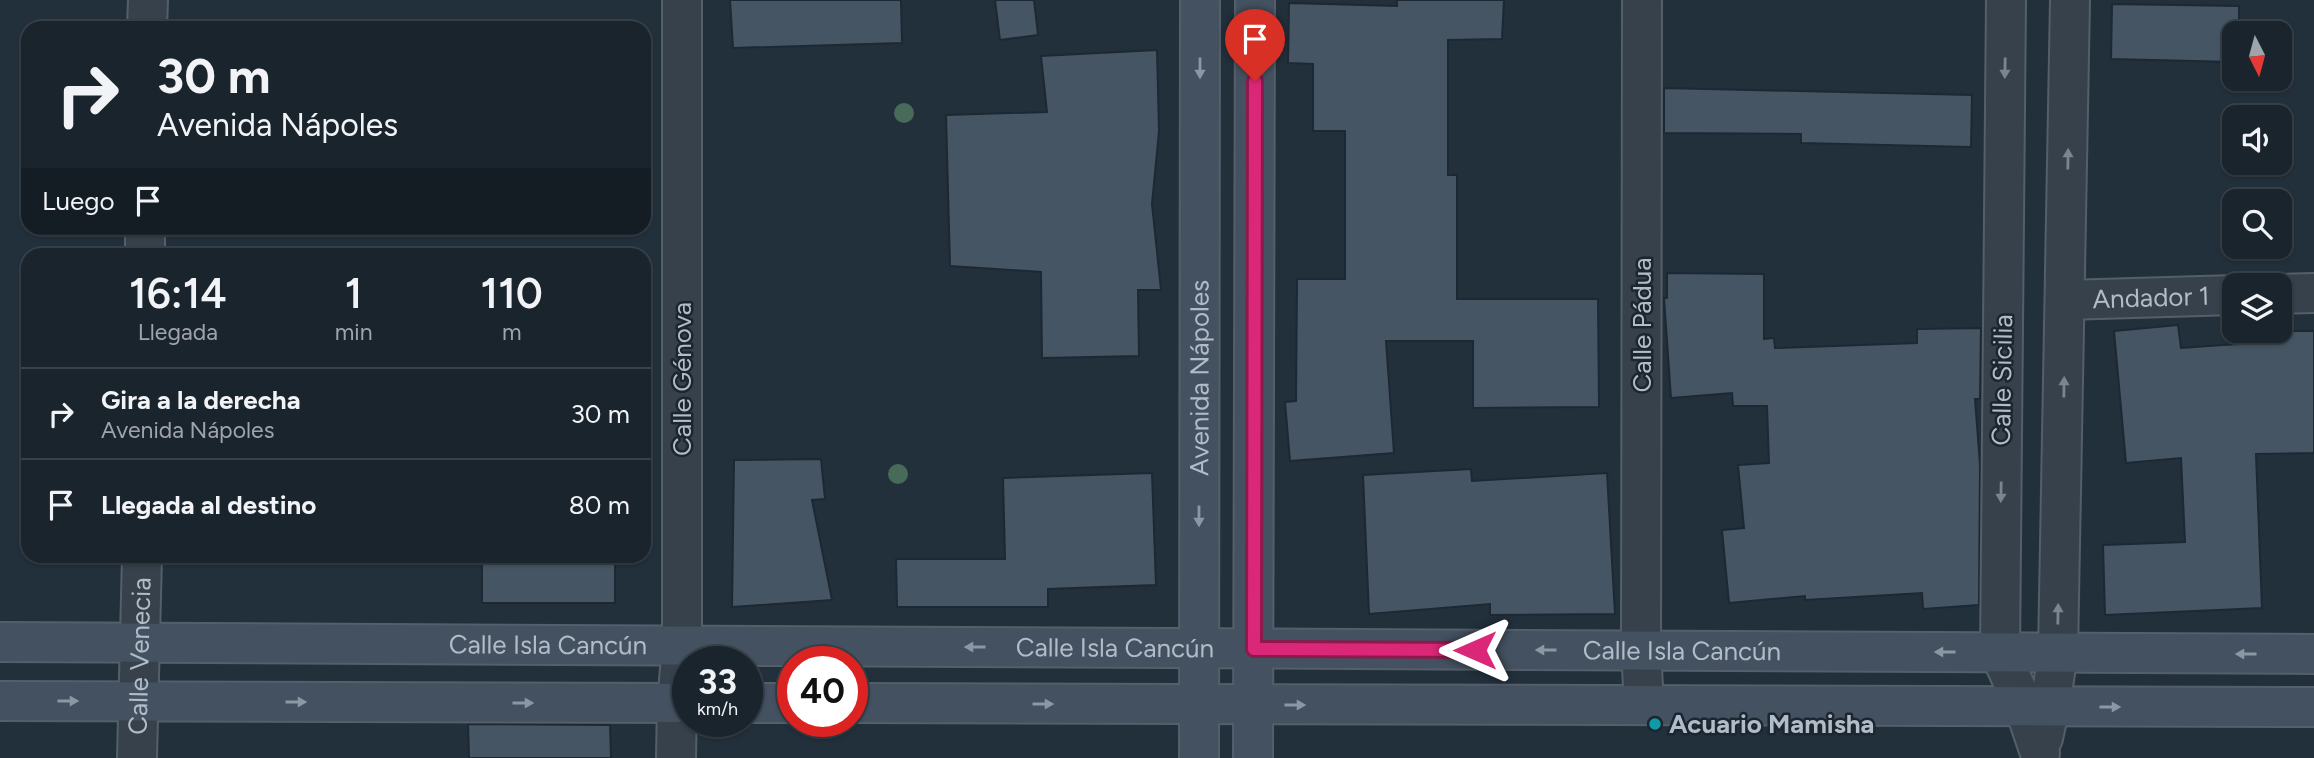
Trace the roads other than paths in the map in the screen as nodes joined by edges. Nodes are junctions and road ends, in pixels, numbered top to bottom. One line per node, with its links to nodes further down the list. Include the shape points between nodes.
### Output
1 (148, 0): 8 (street)
2 (682, 0): 16 (street, Calle Génova)
3 (1200, 0): 18 (street, Avenida Nápoles, one-way to 18)
4 (1255, 0): 19 (street)
5 (1642, 0): 20 (street, Calle Pádua)
6 (2006, 0): 21 (street, Calle Sicilia, one-way to 21)
7 (2070, 0): 12 (street, Calle Sicilia, one-way to 7)
8 (147, 21)
9 (2314, 293): 10 (street)
10 (2292, 294)
11 (2222, 295): 12 (street, Andador 1)
12 (2066, 300): 22 (street, Calle Sicilia, one-way to 12)
13 (142, 563): 15 (street, Calle Venecia)
14 (0, 642): 15 (street, Calle Isla Cancún)
15 (141, 643): 16 (street, Calle Isla Cancún); 25 (street, Calle Venecia)
16 (682, 646)
17 (763, 646): 18 (street, Calle Isla Cancún, one-way to 17)
18 (1199, 648): 19 (street, Calle Isla Cancún); 28 (street, Avenida Nápoles)
19 (1254, 649): 20 (street, Calle Isla Cancún, one-way to 19); 29 (street)
20 (1641, 650): 21 (street, Calle Isla Cancún, one-way to 20); 30 (street, Calle Pádua)
21 (2000, 653): 22 (street, Calle Isla Cancún); 31 (street, Calle Sicilia)
22 (2058, 653): 23 (street, Calle Isla Cancún, one-way to 22); 31 (street, Calle Sicilia)
23 (2314, 654)
24 (0, 701): 25 (street, one-way to 25)
25 (137, 702): 26 (street, one-way to 26); 35 (street, Calle Venecia)
26 (672, 703)
27 (868, 703): 28 (street, Calle Isla Cancún, one-way to 28)
28 (1199, 704): 29 (street, Calle Isla Cancún); 37 (street, Avenida Nápoles)
29 (1254, 705): 30 (street, Calle Isla Cancún, one-way to 30); 38 (street)
30 (1644, 705): 31 (street, Calle Isla Cancún)
31 (2037, 706): 32 (street, Calle Isla Cancún, one-way to 32); 34 (street, Calle Sicilia)
32 (2314, 707)
33 (678, 737): 36 (street, Calle Génova)
34 (2039, 756)
35 (137, 758)
36 (676, 758)
37 (1199, 758)
38 (1254, 758)

